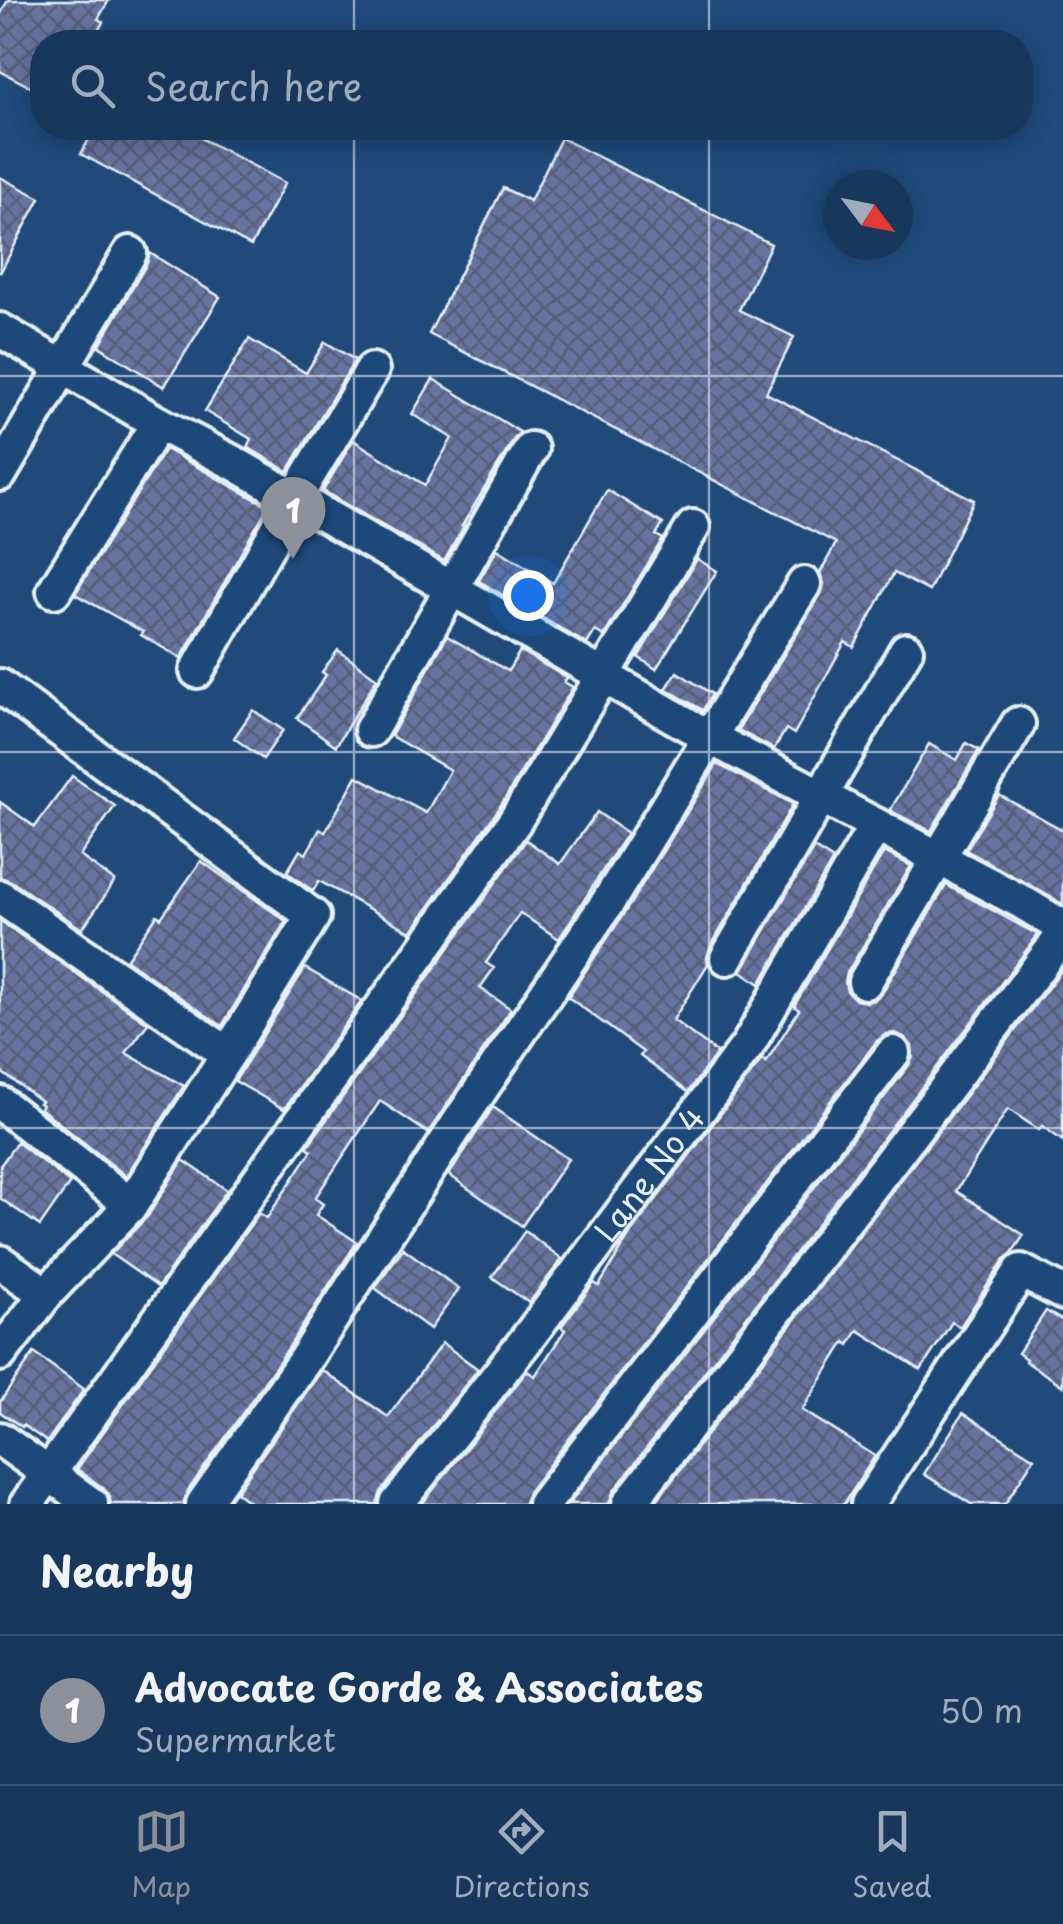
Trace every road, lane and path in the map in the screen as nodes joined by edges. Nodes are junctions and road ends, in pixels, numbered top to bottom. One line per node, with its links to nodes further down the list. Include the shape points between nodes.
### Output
1 (130, 253): 3 (street)
2 (0, 330): 3 (street)
3 (62, 367): 5 (street); 7 (street)
4 (372, 370): 8 (street)
5 (158, 423): 8 (street); 12 (street)
6 (531, 449): 11 (street)
7 (0, 474)
8 (295, 498): 11 (street); 14 (street)
9 (693, 527): 15 (street)
10 (804, 584): 19 (street)
11 (453, 588): 15 (street); 18 (street)
12 (54, 591)
13 (906, 650): 20 (street)
14 (197, 671)
15 (602, 674): 19 (street); 36 (street, via 515,821)
16 (0, 686): 28 (street, via 313,916)
17 (1018, 724): 22 (street)
18 (371, 730)
19 (709, 737): 20 (street); 39 (street, via 608,902)
20 (821, 796): 21 (street); 25 (street)
21 (876, 825): 22 (street); 40 (street, Lane No 4, via 748,1045)
22 (938, 858): 24 (street); 26 (street)
23 (0, 897): 28 (street)
24 (1063, 931): 42 (street)
25 (727, 958)
26 (865, 982)
27 (894, 1052): 41 (street)
28 (228, 1054): 30 (street)
29 (0, 1103): 30 (street)
30 (130, 1205): 33 (street)
31 (0, 1262): 33 (street)
32 (1063, 1293): 43 (street, via 1021,1271)
33 (46, 1294): 34 (street)
34 (0, 1354)
35 (0, 1439): 36 (street)
36 (50, 1475): 37 (street); 38 (street)
37 (27, 1504)
38 (91, 1504)
39 (203, 1504)
40 (397, 1504)
41 (544, 1504)
42 (630, 1504)
43 (868, 1504)

